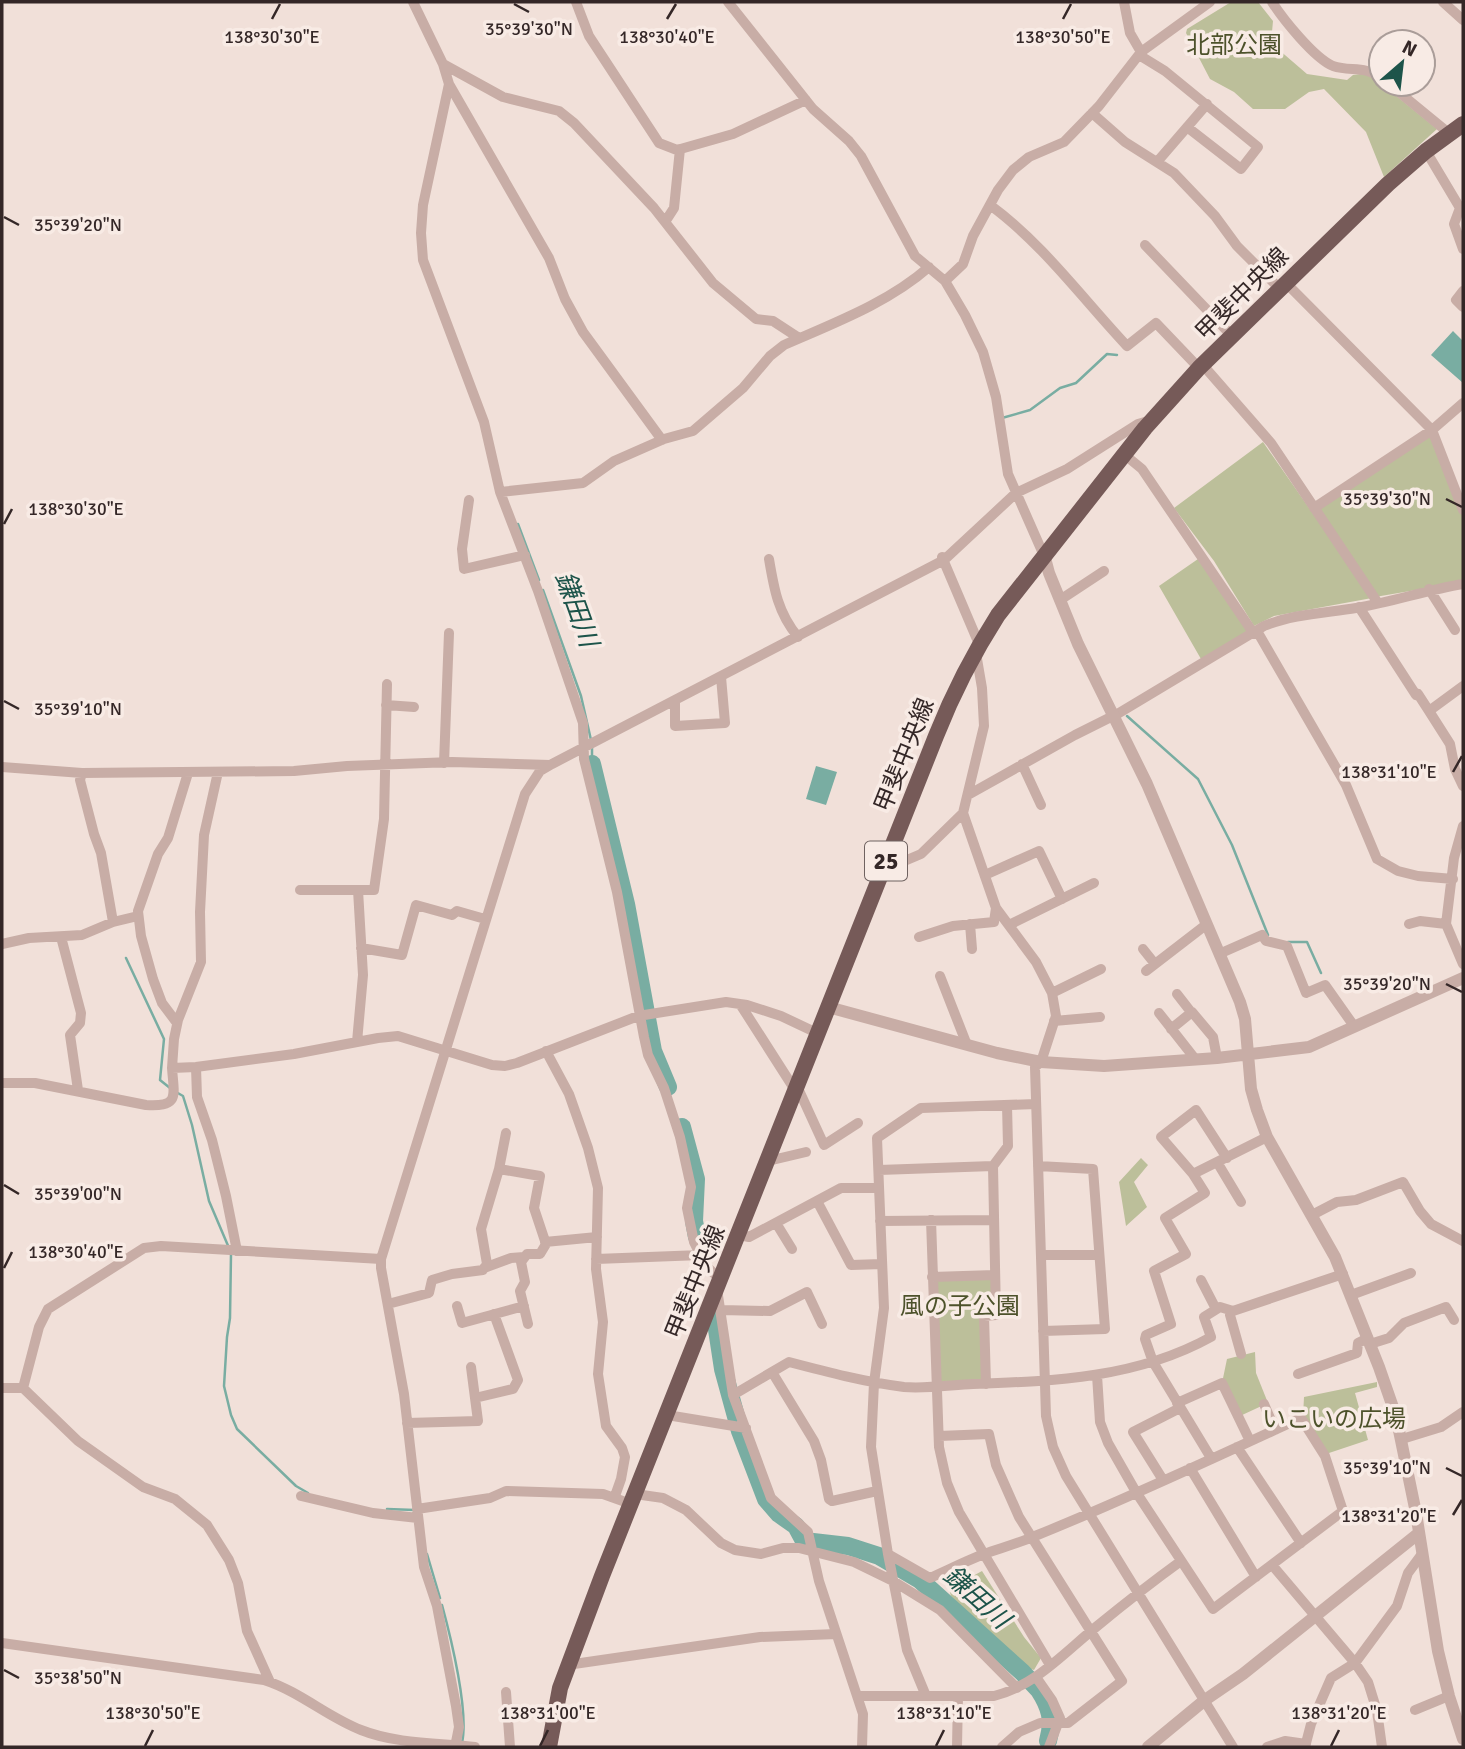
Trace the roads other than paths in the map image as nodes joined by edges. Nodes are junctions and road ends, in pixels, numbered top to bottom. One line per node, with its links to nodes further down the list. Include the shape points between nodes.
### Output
1 (413, 2): 10 (street)
2 (576, 2): 19 (street, via 589,36 659,144)
3 (728, 2): 14 (street)
4 (1124, 2): 9 (street, via 1130,33)
5 (1272, 2): 11 (street, via 1286,24 1332,66)
6 (1443, 2): 8 (street)
7 (1203, 4): 9 (street)
8 (1463, 20)
9 (1140, 53): 15 (street); 16 (street)
10 (443, 64): 12 (street); 24 (street, via 503,97 559,111)
11 (1367, 70)
12 (449, 84): 38 (street, via 549,258 583,332); 40 (street, via 423,205 421,247 484,422)
13 (1410, 98): 18 (street)
14 (806, 100): 19 (street, via 733,134); 27 (street, via 861,156 915,256)
15 (1207, 104): 17 (street); 17 (street, via 1258,147 1241,169)
16 (1093, 113): 21 (street, via 1125,142); 22 (street, via 1064,142 1029,157 1013,170)
17 (1187, 127): 21 (street)
18 (1456, 129): 20 (main road, 甲斐中央線 / 25)
19 (680, 149): 24 (street, via 674,208)
20 (1426, 151): 23 (street, via 1460,208); 29 (main road, 甲斐中央線 / 25)
21 (1157, 162): 29 (street, via 1174,173 1237,246)
22 (990, 205): 28 (street, via 963,264); 34 (street, via 1045,253 1127,346 1156,323)
23 (1460, 216): 26 (street, via 1454,224)
24 (665, 222): 33 (street, via 713,283 756,319 773,321)
25 (1145, 244): 32 (street)
26 (1463, 249)
27 (929, 267): 28 (street); 33 (street, via 884,299)
28 (945, 281): 41 (street, via 983,352)
29 (1282, 285): 32 (main road, 甲斐中央線 / 25); 37 (street)
30 (1463, 291): 31 (street, via 1456,300)
31 (1463, 307)
32 (1232, 336): 34 (main road, 甲斐中央線 / 25)
33 (799, 338): 38 (street, via 770,356 693,431)
34 (1200, 366): 36 (main road, 甲斐中央線 / 25); 43 (street, via 1271,443)
35 (1462, 405): 37 (street)
36 (1153, 419): 39 (main road, 甲斐中央線 / 25); 41 (street)
37 (1432, 430): 43 (street); 44 (street)
38 (662, 440): 40 (street, via 614,461 583,483)
39 (1125, 455): 47 (main road, 甲斐中央線 / 25); 57 (street, via 1142,468)
40 (500, 492): 45 (street)
41 (1016, 493): 46 (street); 47 (street)
42 (469, 500): 45 (street, via 464,569)
43 (1314, 508): 53 (street)
44 (1463, 510)
45 (525, 555): 68 (street, via 571,681 583,723)
46 (942, 557): 58 (street); 59 (street)
47 (1045, 558): 52 (street); 59 (main road, 甲斐中央線 / 25)
48 (769, 559): 58 (street, via 776,601)
49 (1104, 571): 52 (street)
50 (1463, 584): 51 (street)
51 (1429, 589): 53 (street); 55 (street)
52 (1060, 600): 67 (street)
53 (1378, 603): 54 (street)
54 (1359, 607): 57 (street, via 1281,619); 66 (street)
55 (1455, 630)
56 (449, 633): 71 (street)
57 (1255, 633): 67 (street); 86 (street, via 1346,785 1377,859 1418,876)
58 (798, 637): 60 (street)
59 (977, 648): 80 (street, via 984,726); 84 (main road, 甲斐中央線 / 25, via 958,683)
60 (721, 677): 63 (street); 63 (street, via 725,723 675,726)
61 (387, 684): 64 (street)
62 (1463, 685): 66 (street)
63 (675, 700): 68 (street)
64 (386, 705): 65 (street); 73 (street)
65 (414, 707)
66 (1429, 711): 70 (street)
67 (1113, 715): 72 (street); 96 (street)
68 (584, 747): 74 (street); 117 (street)
69 (1463, 749): 70 (street)
70 (1452, 753): 79 (street)
71 (444, 763): 73 (street); 74 (street)
72 (1023, 764): 80 (street); 81 (street)
73 (384, 765): 77 (street); 89 (street, via 384,818 374,890)
74 (550, 765): 93 (street, via 540,771 525,794)
75 (2, 767): 78 (street)
76 (188, 772): 77 (street); 78 (street); 92 (street)
77 (218, 772): 120 (street, via 204,835 201,962)
78 (82, 774): 94 (street)
79 (1463, 786)
80 (968, 795): 82 (street)
81 (1041, 805)
82 (963, 813): 84 (street, via 921,854); 85 (street)
83 (1463, 826): 86 (street)
84 (884, 866): 114 (main road, 甲斐中央線 / 25)
85 (985, 875): 90 (street, via 1039,851); 91 (street)
86 (1453, 879): 98 (street)
87 (1094, 883): 90 (street)
88 (300, 890): 89 (street)
89 (358, 890): 103 (street)
90 (1062, 899): 99 (street)
91 (996, 908): 95 (street, via 994,922); 99 (street)
92 (138, 916): 94 (street); 120 (street, via 153,979 162,1003)
93 (485, 919): 103 (street, via 416,905 402,956); 126 (street)
94 (113, 922): 100 (street, via 82,935)
95 (970, 924): 101 (street); 104 (street)
96 (1207, 924): 105 (street, via 1150,967); 106 (street)
97 (1409, 924): 98 (street)
98 (1446, 924): 107 (street)
99 (1009, 925): 111 (street)
100 (61, 937): 102 (street); 136 (street, via 81,1013 80,1023 70,1035)
101 (919, 937)
102 (2, 944)
103 (361, 948): 124 (street)
104 (972, 949)
105 (1143, 949)
106 (1219, 954): 121 (street, via 1262,935 1266,941 1287,946 1307,993 1325,985); 128 (street, via 1243,1012)
107 (1463, 964)
108 (1101, 969): 111 (street)
109 (940, 976): 125 (street)
110 (1463, 978): 121 (street)
111 (1052, 993): 119 (street)
112 (1177, 994): 115 (street)
113 (740, 1004): 117 (street, via 704,1004); 123 (street); 135 (street)
114 (828, 1007): 123 (main road, 甲斐中央線 / 25); 125 (street)
115 (1191, 1012): 122 (street); 129 (street, via 1213,1037)
116 (1159, 1013): 122 (street)
117 (641, 1016): 127 (street); 164 (street, via 648,1055 680,1137 691,1187 688,1219)
118 (1100, 1017): 119 (street)
119 (1055, 1021): 131 (street)
120 (177, 1023): 133 (street)
121 (1354, 1026): 128 (street, via 1309,1047)
122 (1171, 1029): 130 (street)
123 (817, 1033): 135 (main road, 甲斐中央線 / 25)
124 (357, 1042): 126 (street, via 398,1036); 132 (street)
125 (967, 1045): 131 (street)
126 (444, 1051): 127 (street, via 505,1066); 168 (street)
127 (546, 1051): 159 (street, via 569,1094 594,1167)
128 (1248, 1055): 129 (street); 141 (street, via 1251,1089)
129 (1217, 1058): 130 (street)
130 (1196, 1060): 131 (street, via 1104,1066)
131 (1041, 1062): 137 (street, via 1035,1068)
132 (196, 1067): 133 (street); 163 (street, via 197,1097 218,1163)
133 (172, 1068): 136 (street, via 174,1095 163,1106)
134 (2, 1083): 136 (street)
135 (796, 1088): 139 (street, via 824,1145); 144 (main road, 甲斐中央線 / 25)
136 (78, 1090)
137 (1036, 1104): 138 (street); 146 (street)
138 (1007, 1105): 145 (street, via 1008,1146); 148 (street, via 921,1108 877,1138)
139 (858, 1123)
140 (506, 1133): 147 (street)
141 (1267, 1137): 143 (street); 153 (street)
142 (806, 1153): 144 (street)
143 (1222, 1160): 149 (street); 149 (street, via 1196,1110 1161,1137); 152 (street)
144 (768, 1161): 158 (main road, 甲斐中央線 / 25)
145 (993, 1166): 148 (street); 155 (street)
146 (1038, 1166): 165 (street); 166 (street, via 1093,1169)
147 (499, 1168): 161 (street, via 540,1176 534,1208); 171 (street, via 481,1229)
148 (878, 1170): 150 (street)
149 (1194, 1174): 192 (street, via 1205,1192 1165,1218 1186,1254 1154,1271 1171,1324 1146,1335)
150 (879, 1188): 151 (street, via 841,1188); 156 (street)
151 (817, 1201): 157 (street); 170 (street, via 851,1265)
152 (1241, 1202)
153 (1312, 1215): 160 (street, via 1337,1202 1356,1200 1403,1182 1431,1224); 173 (street)
154 (931, 1220): 155 (street); 156 (street); 175 (street)
155 (994, 1220): 174 (street)
156 (880, 1221): 170 (street)
157 (776, 1223): 158 (street, via 749,1237); 162 (street)
158 (739, 1235): 177 (main road, 甲斐中央線 / 25)
159 (597, 1237): 161 (street); 169 (street)
160 (1463, 1241)
161 (545, 1242): 167 (street, via 540,1254)
162 (792, 1249)
163 (237, 1251): 168 (street); 202 (street, via 144,1248 48,1309)
164 (701, 1255): 169 (street); 177 (street)
165 (1041, 1255): 166 (street); 189 (street)
166 (1099, 1255): 189 (street, via 1105,1329)
167 (524, 1257): 171 (street); 181 (street, via 525,1282 520,1291)
168 (382, 1259): 179 (street)
169 (596, 1259): 222 (street, via 603,1322 597,1374 606,1426 625,1457)
170 (882, 1264): 198 (street, via 884,1308)
171 (484, 1268): 179 (street, via 439,1277 432,1280 429,1293)
172 (1411, 1273): 178 (street)
173 (1343, 1274): 178 (street); 184 (street)
174 (995, 1275): 175 (street); 200 (street, via 996,1315 984,1316)
175 (932, 1276): 201 (street)
176 (1201, 1280): 182 (street)
177 (719, 1285): 183 (street); 208 (main road, 甲斐中央線 / 25)
178 (1351, 1295): 190 (street)
179 (388, 1304): 209 (street)
180 (457, 1306): 185 (street, via 462,1323)
181 (524, 1306): 185 (street); 187 (street)
182 (1216, 1309): 184 (street); 192 (street, via 1204,1317 1212,1337)
183 (720, 1310): 188 (street, via 770,1311 807,1292); 203 (street)
184 (1233, 1311): 191 (street, via 1230,1315)
185 (495, 1314): 204 (street, via 518,1380 513,1389)
186 (1454, 1320): 190 (street, via 1446,1307 1404,1323 1389,1338)
187 (528, 1324)
188 (822, 1324)
189 (1043, 1331): 197 (street)
190 (1369, 1341): 195 (street, via 1358,1343 1357,1353); 213 (street)
191 (1241, 1354)
192 (1153, 1362): 196 (street); 206 (street)
193 (471, 1367): 204 (street)
194 (772, 1372): 198 (street, via 789,1362); 203 (street); 219 (street, via 814,1441 829,1499)
195 (1298, 1374)
196 (1097, 1375): 197 (street); 220 (street, via 1100,1422)
197 (1045, 1381): 200 (street); 225 (street, via 1052,1447)
198 (874, 1383): 201 (street); 219 (street, via 871,1447)
199 (4, 1384): 202 (street)
200 (986, 1384): 201 (street)
201 (936, 1386): 212 (street)
202 (23, 1388): 246 (street, via 78,1441 143,1487 175,1499 207,1525 238,1583 247,1631)
203 (733, 1395): 210 (street)
204 (475, 1398): 209 (street, via 478,1420)
205 (1265, 1404): 211 (street)
206 (1179, 1405): 214 (street, via 1222,1383); 216 (street); 218 (street, via 1133,1432)
207 (1463, 1412): 213 (street, via 1441,1427)
208 (667, 1415): 210 (street); 223 (main road, 甲斐中央線 / 25)
209 (407, 1423): 224 (street)
210 (746, 1428): 229 (street, via 771,1499 808,1532)
211 (1275, 1430): 214 (street); 228 (street, via 1301,1418 1325,1456 1343,1511)
212 (939, 1436): 227 (street, via 989,1434 1007,1493); 232 (street, via 947,1483)
213 (1402, 1439): 226 (street)
214 (1250, 1441): 215 (street)
215 (1237, 1447): 216 (street); 228 (street)
216 (1211, 1458): 217 (street)
217 (1189, 1468): 218 (street); 235 (street)
218 (1163, 1480): 220 (street)
219 (877, 1491): 230 (street)
220 (1136, 1492): 225 (street); 233 (street)
221 (301, 1496): 224 (street, via 373,1513)
222 (615, 1496): 223 (street); 224 (street, via 506,1492)
223 (633, 1499): 229 (street, via 663,1498 686,1510 721,1543 735,1549 761,1554 783,1548); 243 (main road, 甲斐中央線 / 25)
224 (417, 1513): 257 (street, via 456,1706)
225 (1089, 1513): 227 (street); 237 (street)
226 (1419, 1534): 231 (street); 238 (street)
227 (1032, 1538): 232 (street); 239 (street)
228 (1301, 1543): 234 (street)
229 (811, 1551): 236 (street, via 854,1562); 240 (street)
230 (888, 1554): 232 (street, via 930,1578); 236 (street)
231 (1422, 1554): 242 (street, via 1408,1573 1397,1606); 252 (street)
232 (983, 1555): 244 (street)
233 (1181, 1560): 235 (street, via 1213,1609); 237 (street)
234 (1272, 1565): 235 (street); 238 (street)
235 (1256, 1577)
236 (893, 1581): 247 (street, via 940,1611); 250 (street, via 907,1650)
237 (1138, 1592): 239 (street); 253 (street)
238 (1316, 1615): 242 (street); 253 (street)
239 (1091, 1630): 244 (street); 255 (street, via 1122,1681 1068,1723)
240 (836, 1634): 243 (street, via 760,1637); 249 (street)
241 (2, 1643): 246 (street)
242 (1355, 1663): 258 (street, via 1331,1678); 269 (street, via 1368,1682)
243 (567, 1665): 261 (main road, 甲斐中央線 / 25)
244 (1051, 1665): 245 (street)
245 (1036, 1677): 247 (street); 255 (street, via 1052,1700)
246 (270, 1682): 257 (street, via 373,1735)
247 (1017, 1688): 251 (street, via 994,1696)
248 (506, 1692): 260 (street)
249 (858, 1696): 250 (street); 262 (street, via 863,1714)
250 (926, 1696): 251 (street)
251 (958, 1696): 263 (street)
252 (1448, 1696): 254 (street); 256 (street)
253 (1205, 1700): 266 (street); 267 (street)
254 (1415, 1710)
255 (1058, 1723): 264 (street, via 1030,1727); 265 (street)
256 (1463, 1739)
257 (455, 1746): 259 (street)
258 (1306, 1746): 268 (street, via 1285,1741)
259 (475, 1747)
260 (510, 1747)
261 (550, 1747)
262 (862, 1747)
263 (957, 1747)
264 (1002, 1747)
265 (1049, 1747)
266 (1148, 1747)
267 (1233, 1747)
268 (1267, 1747)
269 (1382, 1747)

